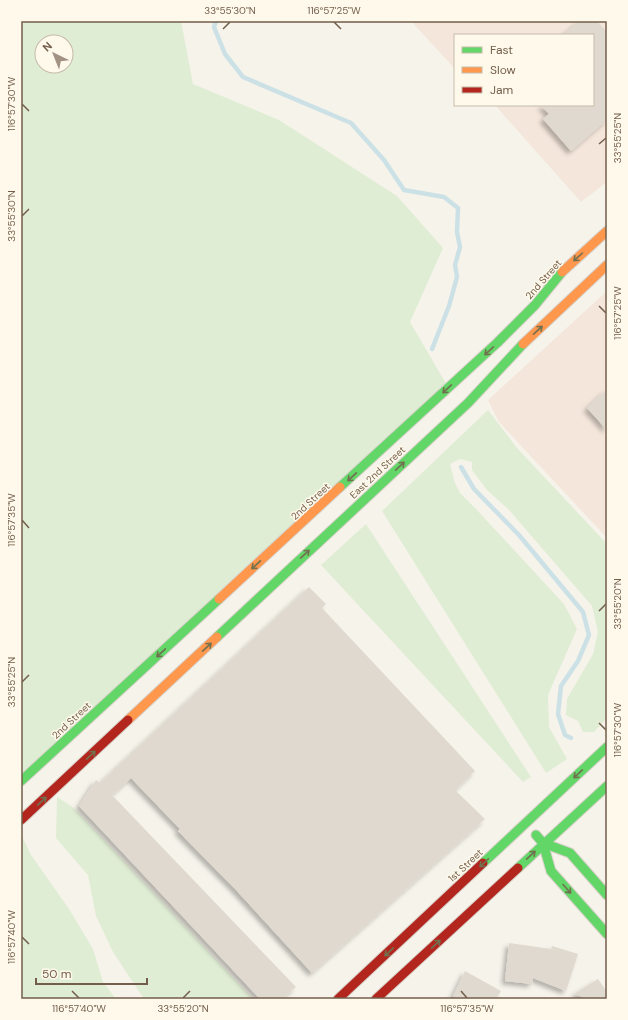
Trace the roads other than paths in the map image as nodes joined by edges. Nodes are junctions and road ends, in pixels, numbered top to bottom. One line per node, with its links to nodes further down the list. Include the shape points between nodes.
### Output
1 (607, 231): 4 (street, 2nd Street, one-way to 4, via 561,273 535,305 492,348)
2 (607, 265): 6 (street, East 2nd Street, one-way to 2, via 468,402 514,353)
3 (607, 747): 7 (street, 1st Street, one-way to 7)
4 (21, 781)
5 (607, 786): 8 (street)
6 (21, 820)
7 (525, 823): 8 (street); 11 (street, 1st Street, one-way to 11)
8 (543, 843): 9 (street, via 570,854); 10 (street, one-way to 10, via 551,871); 12 (street, one-way to 8)
9 (607, 895)
10 (607, 934)
11 (338, 999)
12 (376, 999)

